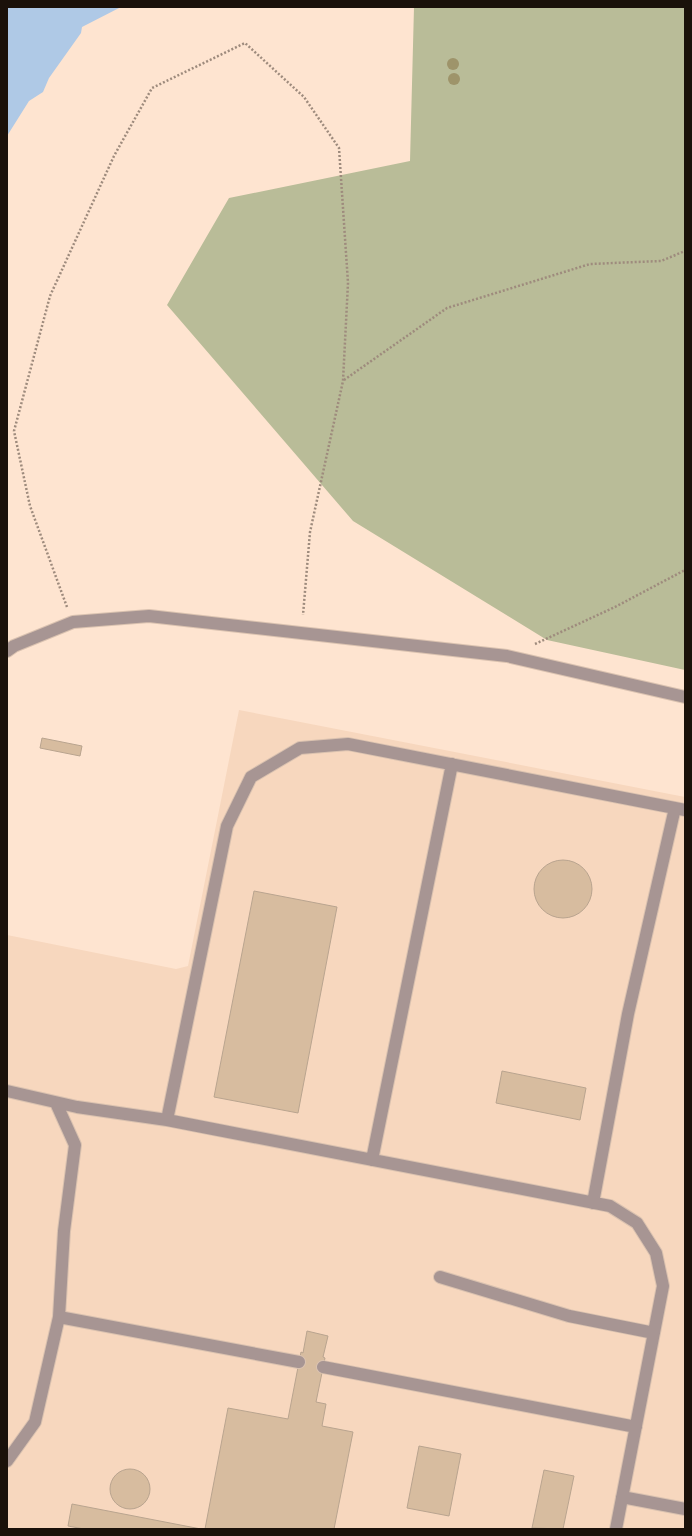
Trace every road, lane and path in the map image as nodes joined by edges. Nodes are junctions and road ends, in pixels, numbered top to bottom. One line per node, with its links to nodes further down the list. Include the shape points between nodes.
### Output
1 (685, 251): 2 (path, via 662,261 590,264 447,308)
2 (343, 381): 4 (path, via 348,283 339,148 304,97 245,43 152,88 114,156 50,296 14,431 30,506); 5 (path, via 310,532)
3 (685, 570): 7 (path, via 615,607)
4 (73, 622): 5 (lane, via 149,616); 6 (lane)
5 (302, 633): 7 (lane)
6 (7, 651)
7 (508, 656): 8 (lane)
8 (685, 697)
9 (452, 764): 10 (lane); 13 (lane, via 348,744 300,748 252,777 227,826); 14 (lane)
10 (680, 809): 15 (lane, via 628,1014)
11 (7, 1091): 12 (lane)
12 (56, 1103): 13 (lane); 17 (lane, via 75,1145 64,1231)
13 (167, 1120): 14 (lane)
14 (372, 1160): 15 (lane)
15 (593, 1203): 18 (lane, via 610,1206 638,1223 656,1253 663,1286)
16 (440, 1277): 18 (lane, via 569,1316)
17 (59, 1317): 19 (lane); 22 (lane, via 35,1422)
18 (654, 1333): 21 (lane)
19 (299, 1362)
20 (323, 1367): 21 (lane)
21 (636, 1426): 23 (lane)
22 (7, 1461)
23 (622, 1497): 24 (lane); 25 (lane)
24 (685, 1510)
25 (616, 1529)

